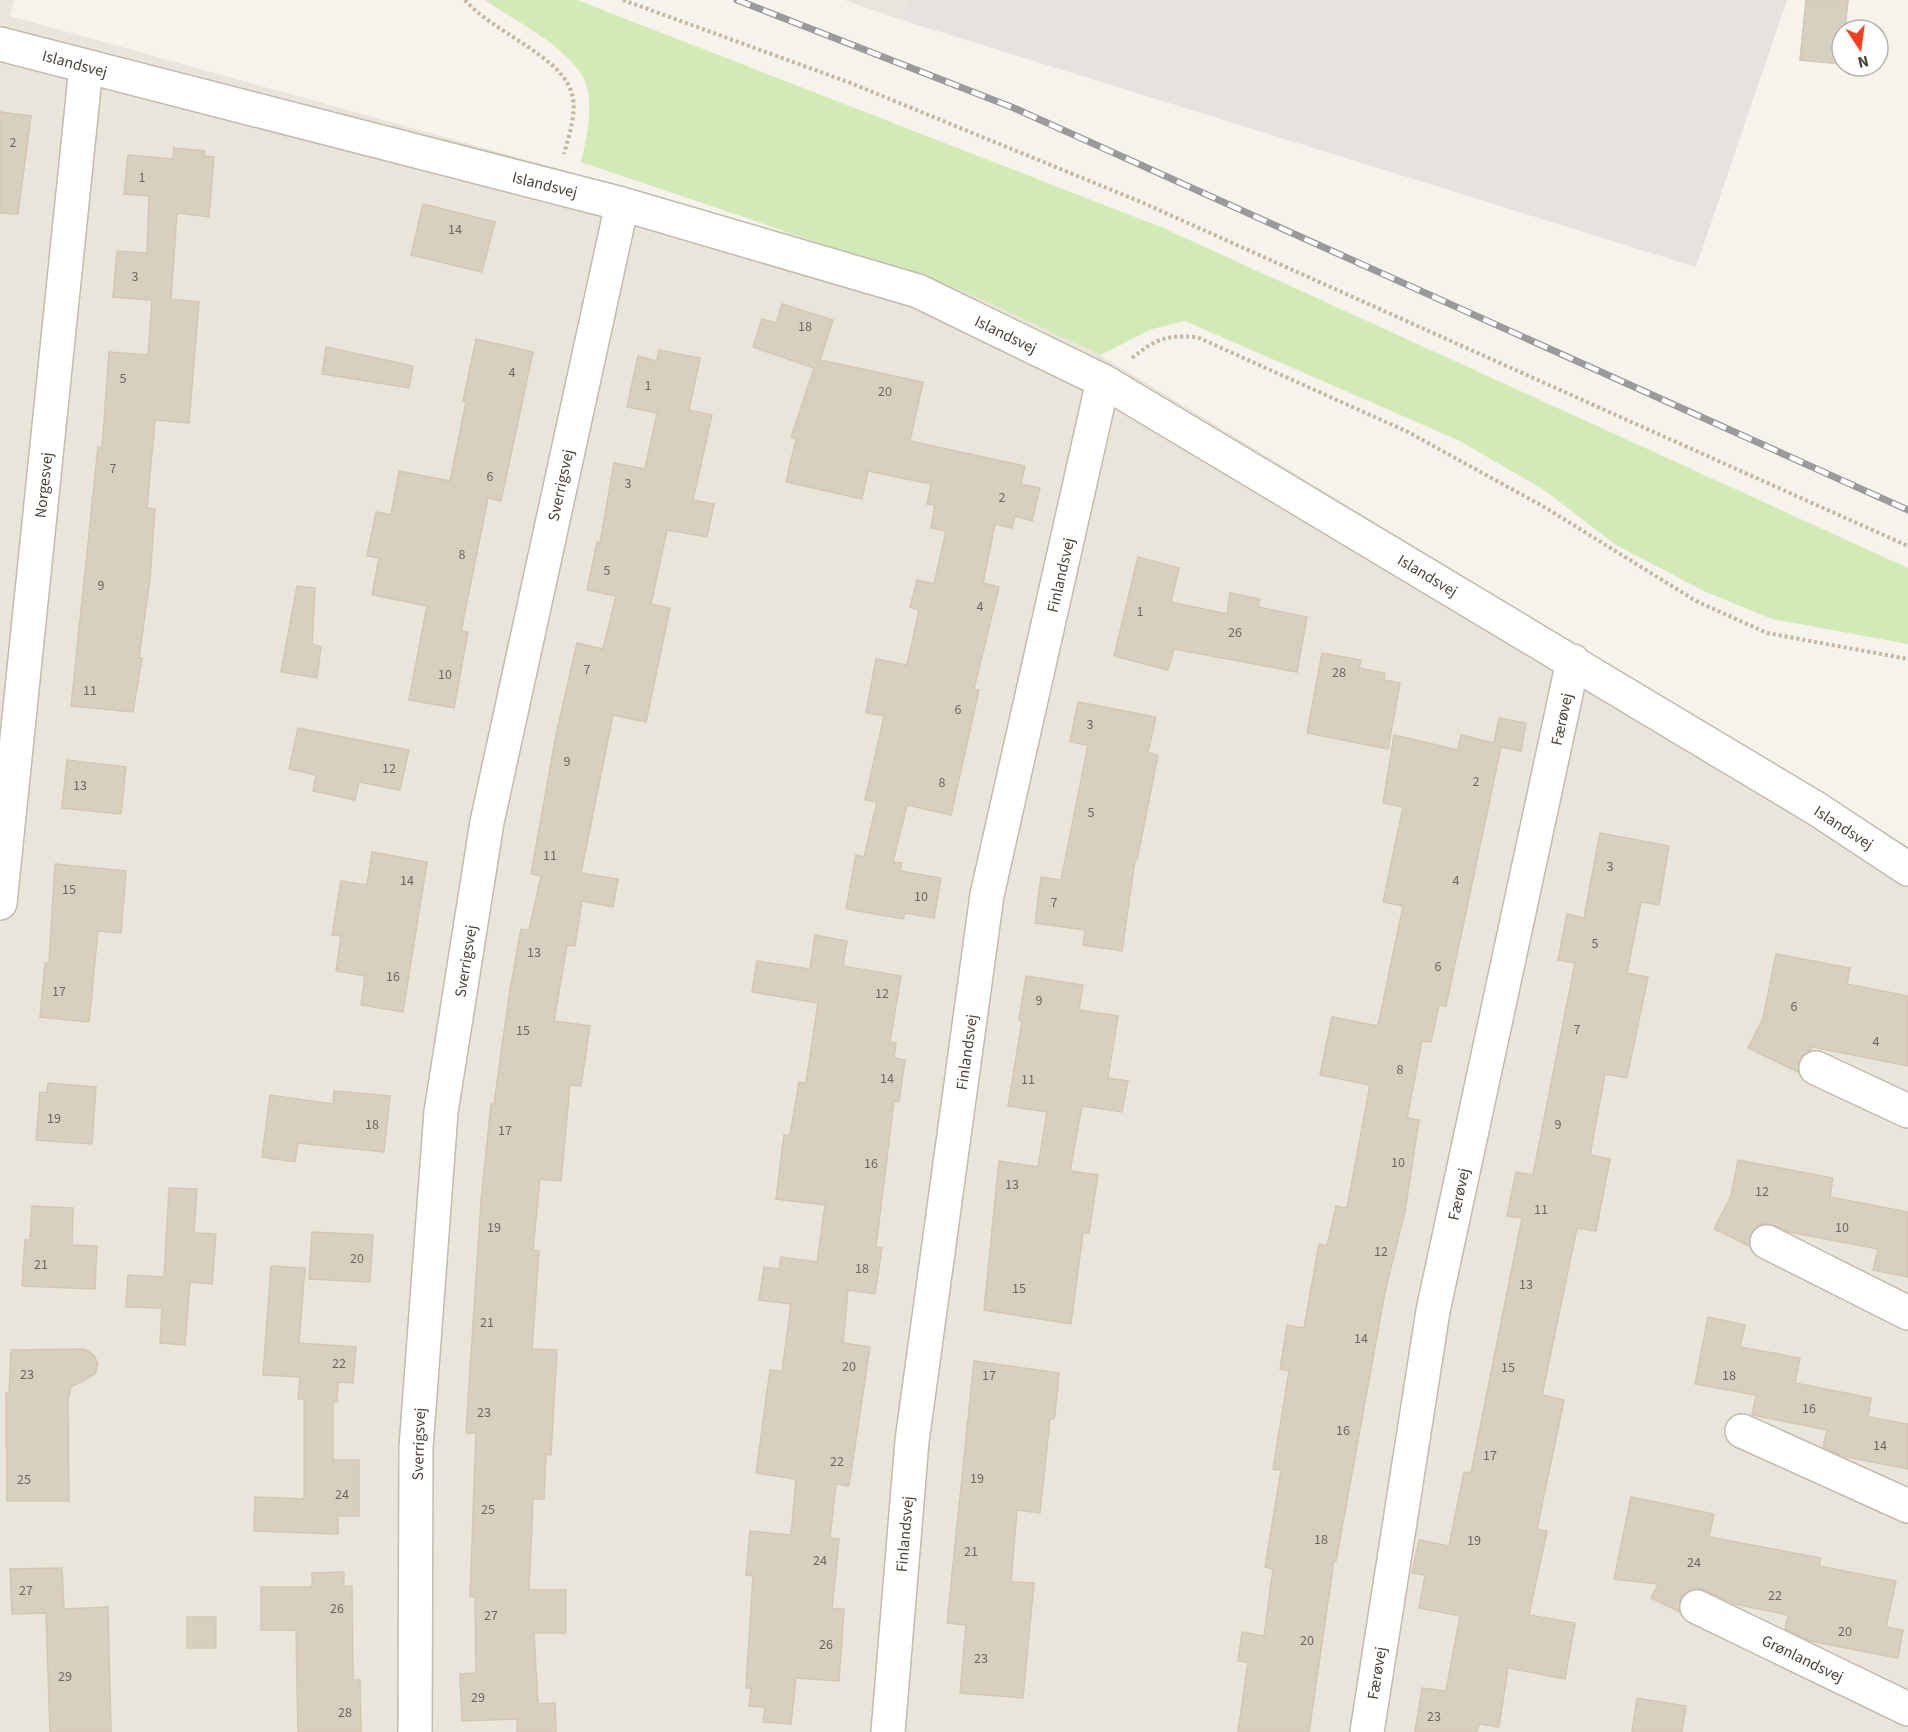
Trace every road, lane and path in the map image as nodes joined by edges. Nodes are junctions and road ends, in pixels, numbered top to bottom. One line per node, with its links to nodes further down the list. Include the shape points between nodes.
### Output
1 (465, 0): 5 (path, via 477,14 560,70 572,94 573,116)
2 (623, 0): 8 (path, via 849,82 1141,202)
3 (0, 44): 4 (street, Islandsvej)
4 (86, 67): 5 (street, Islandsvej); 12 (street, Norgesvej)
5 (557, 187): 6 (street, Islandsvej)
6 (622, 204): 7 (street, Islandsvej, via 918,291); 21 (street, Sverrigsvej, via 487,822 441,1112 416,1448)
7 (1103, 381): 9 (path, via 1146,347 1170,335 1197,337 1408,432 1546,508 1706,606 1767,633); 10 (street, Islandsvej); 22 (street, Finlandsvej, via 987,896 912,1441)
8 (1908, 546)
9 (1908, 659)
10 (1573, 661): 11 (street, Islandsvej); 23 (street, Færøvej, via 1433,1311)
11 (1908, 869)
12 (0, 903)
13 (1816, 1068): 14 (street)
14 (1908, 1111)
15 (1767, 1242): 16 (street)
16 (1908, 1313)
17 (1742, 1431): 18 (street)
18 (1908, 1506)
19 (1697, 1607): 20 (street, Grønlandsvej)
20 (1908, 1709)
21 (415, 1732)
22 (888, 1732)
23 (1367, 1732)

